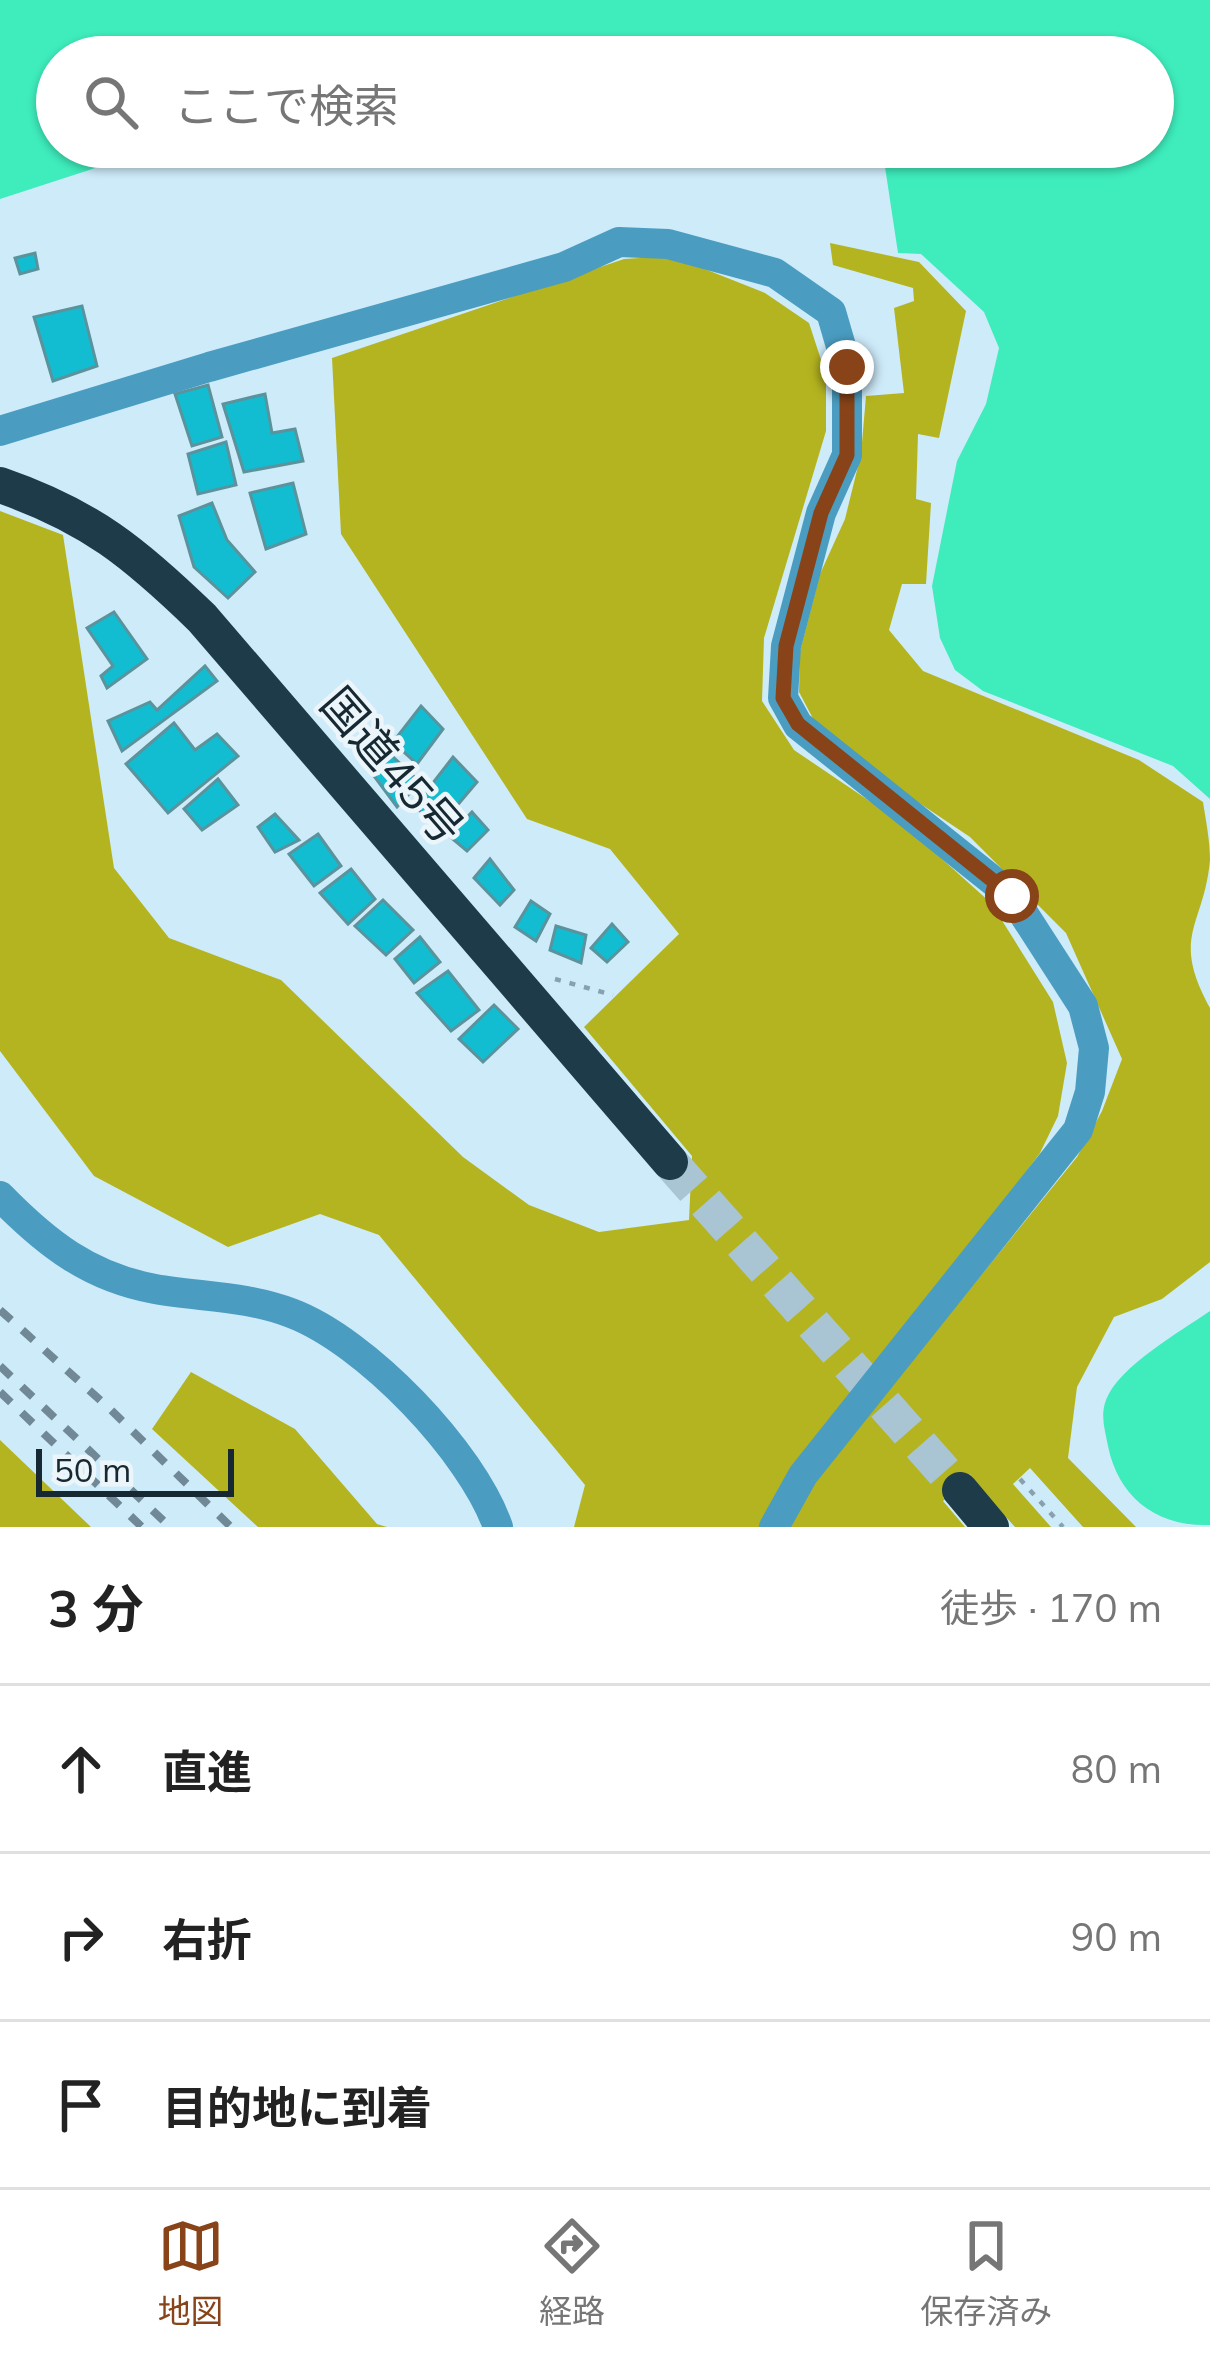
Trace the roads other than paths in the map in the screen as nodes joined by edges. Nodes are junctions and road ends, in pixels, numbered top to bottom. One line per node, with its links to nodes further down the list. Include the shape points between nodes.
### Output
1 (0, 431): 7 (street, via 564,267 619,242 668,244 775,273 831,312 847,367 847,455 821,513 786,646 783,698 798,724 1012,896 1083,1006 1094,1048 1078,1130 803,1475)
2 (0, 485): 3 (highway, 国道45号, via 99,529 202,618)
3 (670, 1162)
4 (0, 1196): 6 (street, via 62,1254 92,1270 157,1289 256,1302 326,1330 413,1405 470,1471)
5 (961, 1490): 8 (highway)
6 (498, 1527)
7 (774, 1527)
8 (991, 1527)

